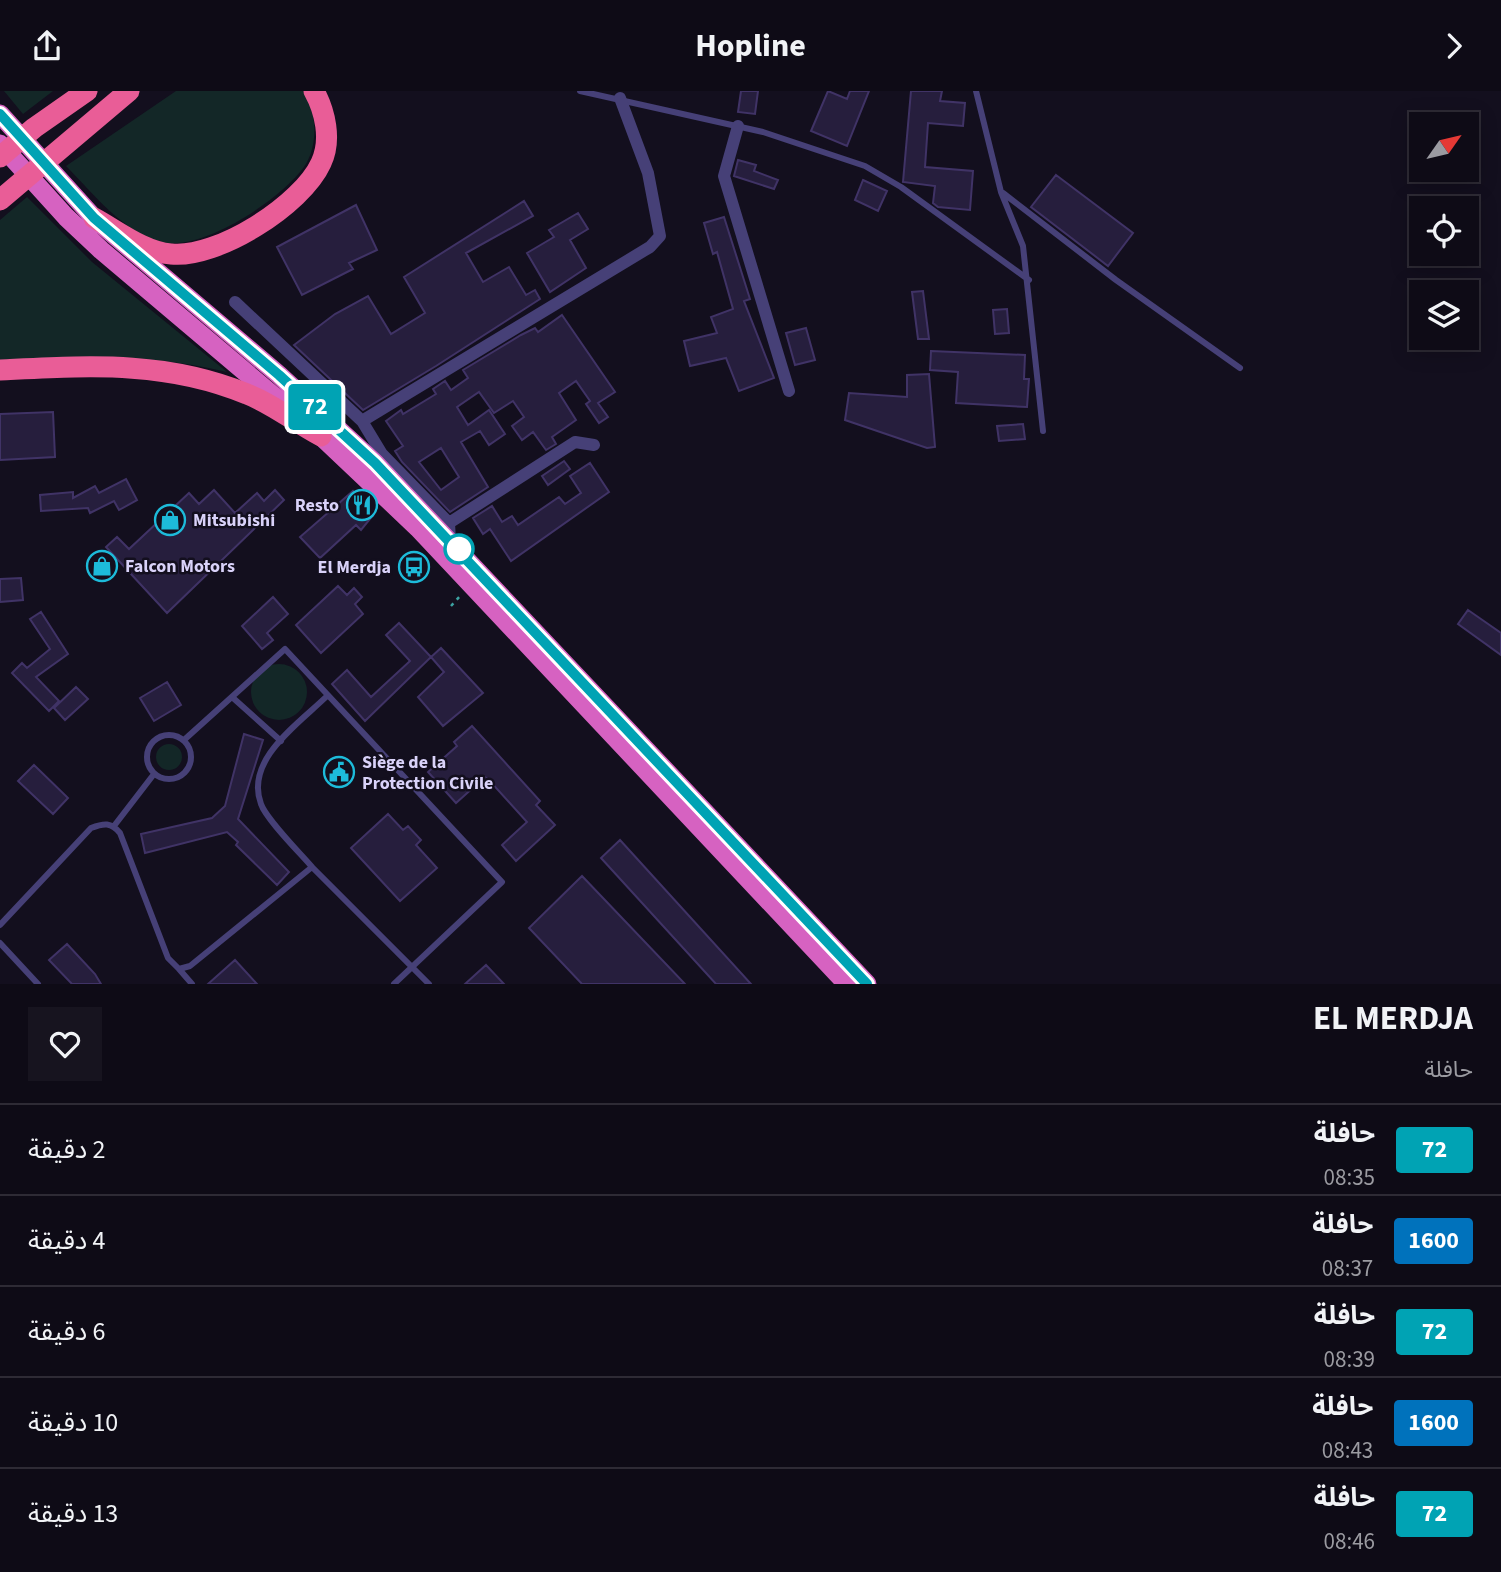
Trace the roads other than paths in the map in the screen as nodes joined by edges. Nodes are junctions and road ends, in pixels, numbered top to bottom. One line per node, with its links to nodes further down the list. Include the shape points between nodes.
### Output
1 (74, 91): 11 (highway)
2 (87, 91): 11 (highway)
3 (129, 91): 12 (highway)
4 (147, 91): 12 (highway)
5 (314, 91): 17 (highway, via 324,112 326,145 321,163 274,213 229,240 208,250 172,255 141,245)
6 (580, 91): 8 (lane)
7 (976, 91): 15 (lane)
8 (620, 98): 10 (lane); 23 (street, via 648,173 660,236 650,247)
9 (0, 114): 17 (highway)
10 (738, 126): 18 (lane, via 865,166); 22 (street, via 724,176)
11 (34, 128): 14 (highway)
12 (69, 140): 16 (highway)
13 (0, 144): 25 (highway, via 66,217)
14 (0, 157)
15 (1001, 192): 18 (lane, via 1023,246); 20 (lane)
16 (0, 200)
17 (94, 218): 27 (highway, via 343,432)
18 (1029, 280): 24 (lane)
19 (235, 302): 23 (street)
20 (1240, 368)
21 (0, 370): 25 (highway, via 151,367 183,373 251,395)
22 (789, 391)
23 (362, 421): 27 (street, via 382,454)
24 (1043, 431)
25 (321, 436): 43 (highway, via 418,529)
26 (594, 445): 27 (street, via 575,442)
27 (450, 531): 44 (highway)
28 (328, 695): 29 (lane, via 285,649); 31 (lane); 37 (lane, via 502,882)
29 (232, 697): 30 (lane); 31 (lane)
30 (184, 740): 32 (lane, via 172,735 154,740 146,757); 32 (lane, via 190,751 188,770 172,780)
31 (281, 741): 34 (lane, via 261,763 261,804)
32 (154, 774): 33 (lane)
33 (114, 826): 35 (lane, via 91,828); 38 (lane, via 168,958)
34 (312, 867): 37 (lane); 38 (lane, via 190,966)
35 (0, 925)
36 (0, 943): 39 (lane)
37 (413, 967): 41 (lane); 42 (lane)
38 (179, 969): 40 (lane)
39 (38, 984)
40 (192, 984)
41 (394, 984)
42 (429, 984)
43 (847, 984)
44 (867, 984)

